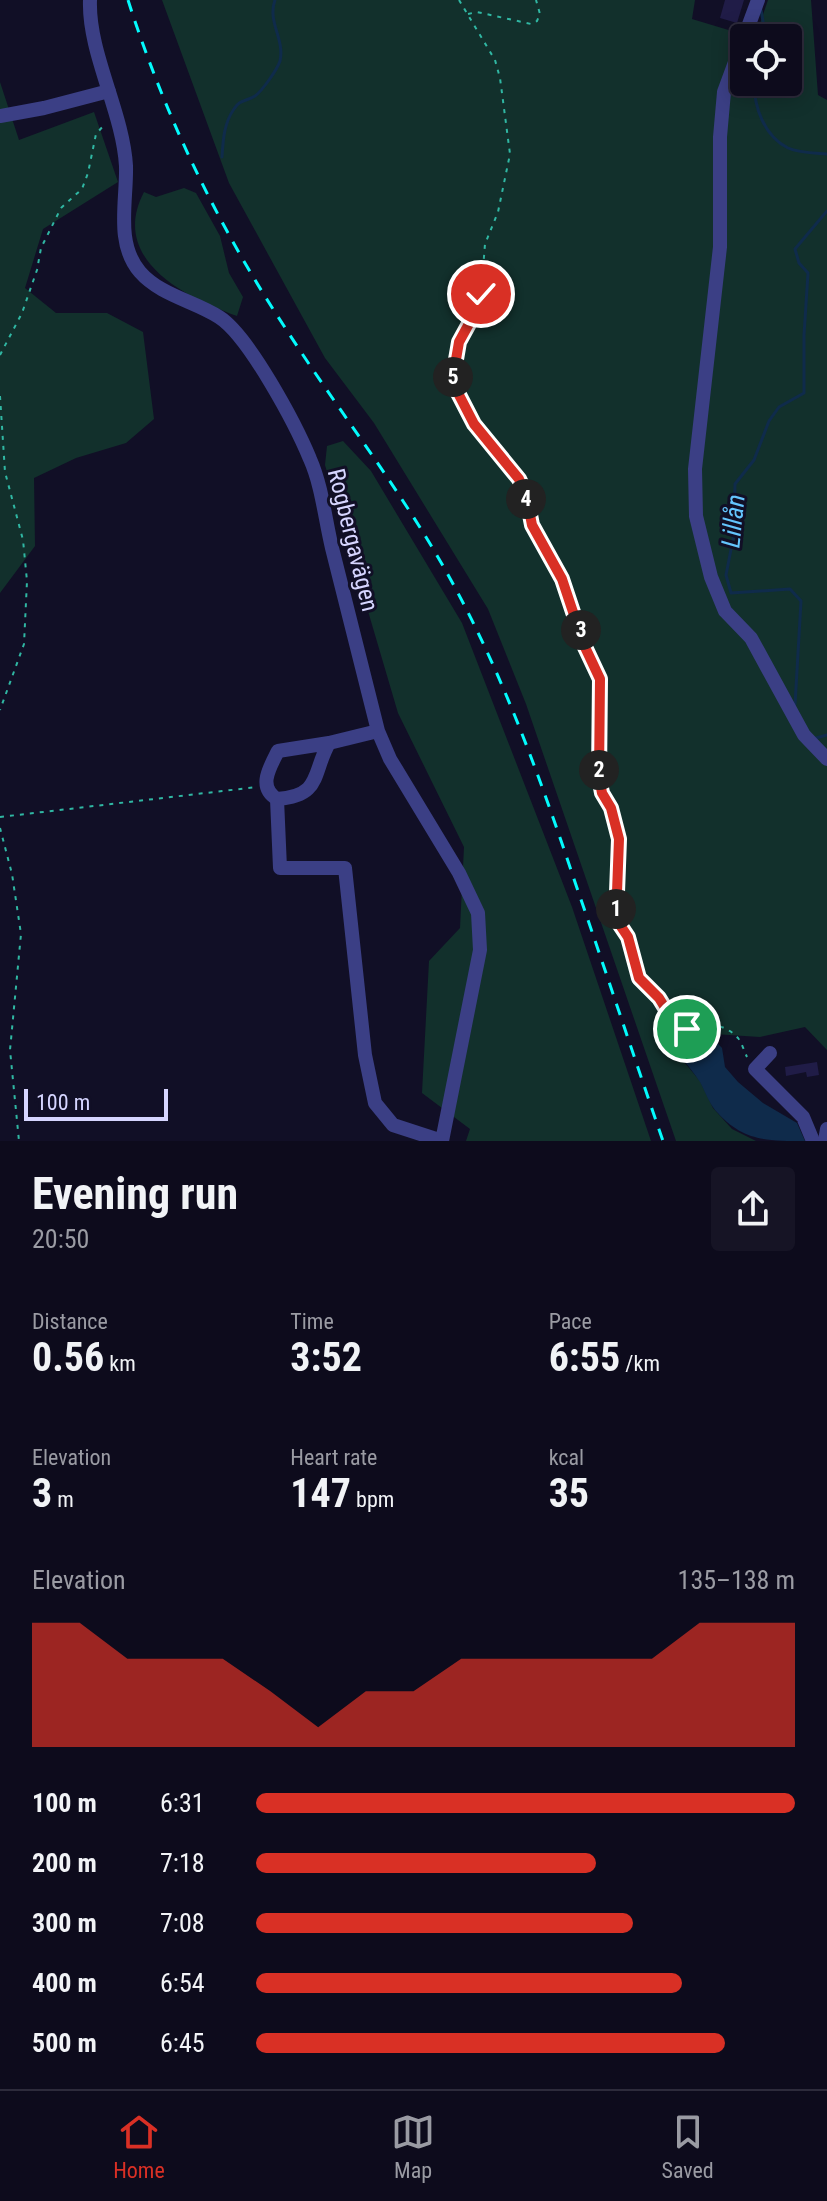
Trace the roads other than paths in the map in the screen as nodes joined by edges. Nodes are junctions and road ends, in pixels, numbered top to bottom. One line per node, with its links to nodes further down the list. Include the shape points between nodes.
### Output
1 (90, 0): 3 (street, Rogbergavägen)
2 (758, 0): 7 (street, via 724,92 720,247 695,469 696,516 725,611 751,638 804,735)
3 (109, 91): 4 (street); 5 (street, Rogbergavägen, via 124,147 125,229 133,261 155,285 233,327 311,461)
4 (0, 116)
5 (378, 731): 6 (street); 11 (street, Rogbergavägen, via 478,913 480,950)
6 (329, 743): 8 (street, via 310,788 293,798); 8 (street, via 278,751 266,786)
7 (827, 759)
8 (277, 799): 11 (street, via 280,868 345,868 375,1103 393,1125)
9 (770, 1053): 12 (street, via 755,1069 803,1117)
10 (827, 1129): 13 (street)
11 (442, 1141)
12 (813, 1141)
13 (825, 1141)

